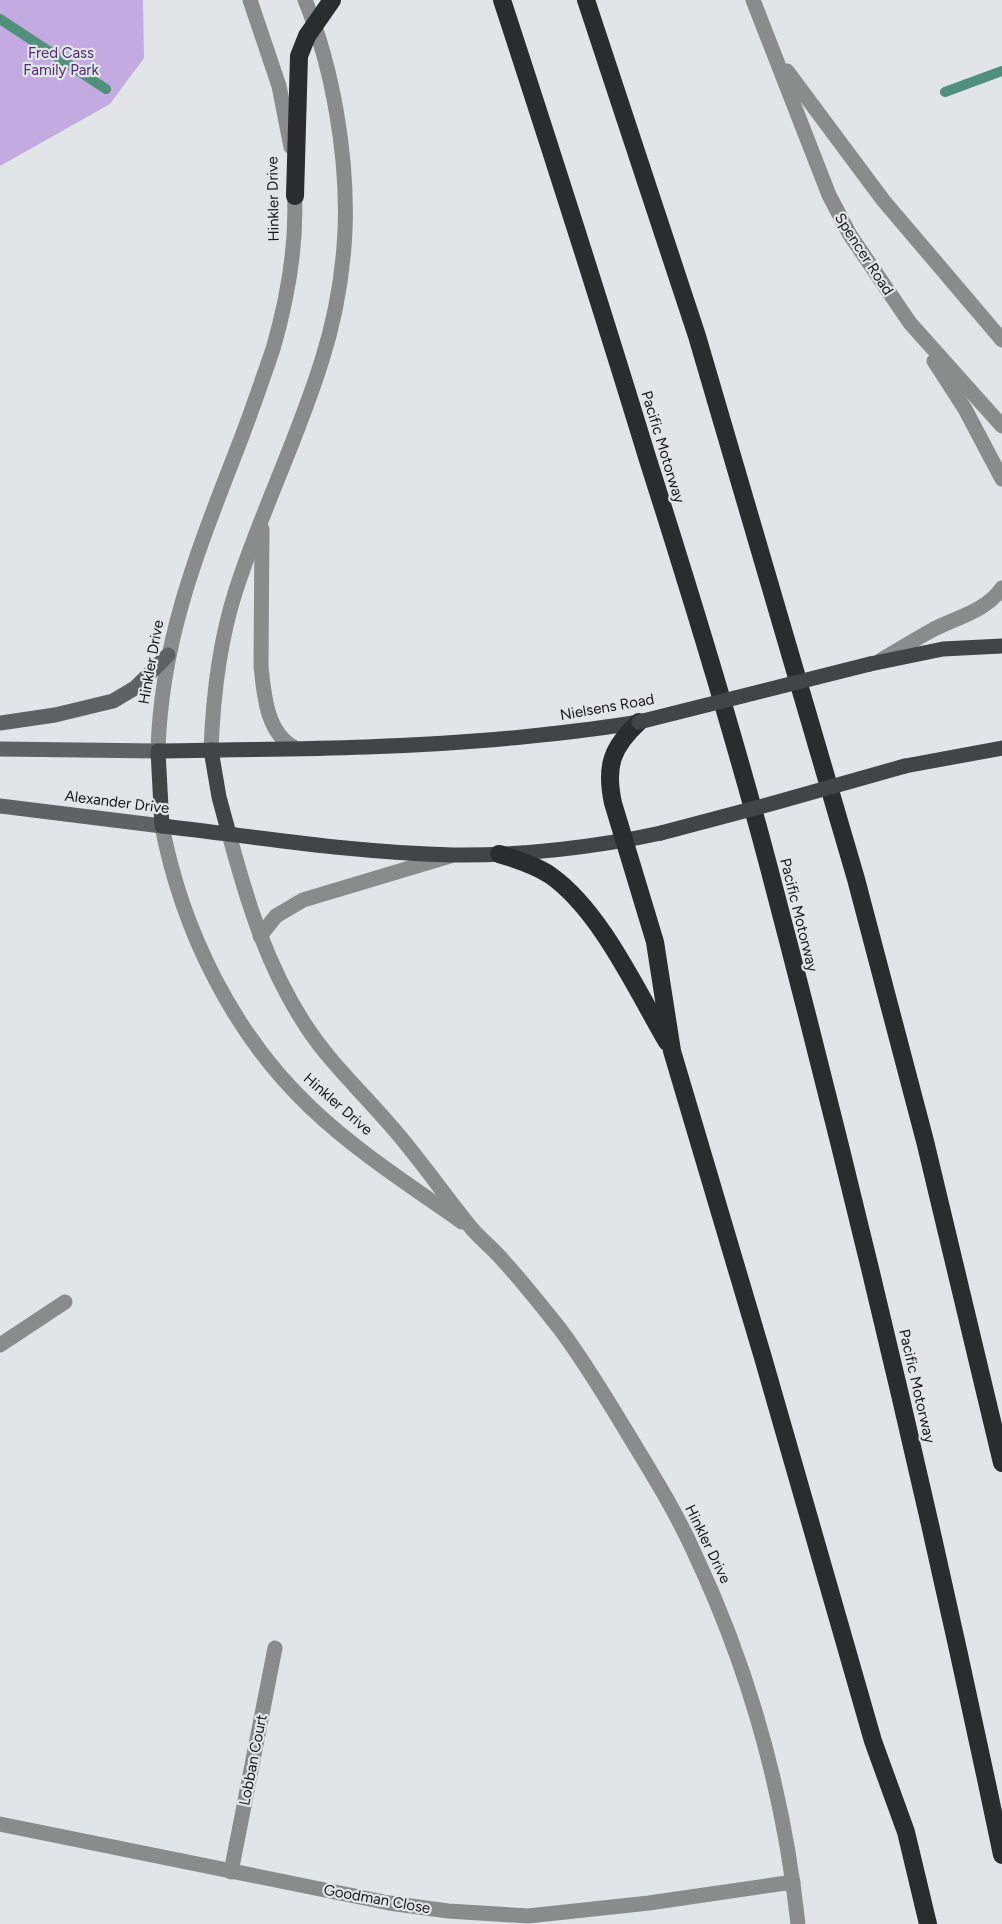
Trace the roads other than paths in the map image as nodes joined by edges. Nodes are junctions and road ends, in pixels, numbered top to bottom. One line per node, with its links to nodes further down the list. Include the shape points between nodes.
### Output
1 (250, 0): 9 (street, Hinkler Drive, via 279,86)
2 (305, 0): 7 (street, Hinkler Drive)
3 (332, 0): 7 (highway)
4 (502, 0): 40 (highway, Pacific Motorway, via 704,637 769,866 893,1358)
5 (586, 0): 37 (highway, via 698,336 856,879 925,1141)
6 (753, 0): 8 (street, Spencer Road)
7 (315, 24): 9 (highway, via 299,56); 14 (street, Hinkler Drive, via 335,109 341,156 345,230 342,258 322,359)
8 (775, 54): 10 (street, Spencer Road, via 837,214); 11 (street, Spencer Road, via 883,200)
9 (295, 196): 17 (street, Hinkler Drive, via 288,289 276,340 187,585)
10 (910, 323): 12 (street, Spencer Road); 13 (street, via 965,409)
11 (1002, 340)
12 (1002, 426)
13 (1002, 479)
14 (262, 517): 21 (street, via 263,686 267,711 277,732); 24 (street, Hinkler Drive, via 222,645 215,686)
15 (1002, 588): 18 (street, via 982,606)
16 (1002, 646): 18 (main road, Nielsens Road, via 943,649)
17 (168, 655): 20 (main road, via 135,688 113,700 55,715); 25 (street, Hinkler Drive)
18 (874, 663): 19 (main road, Nielsens Road, bridge)
19 (639, 722): 21 (main road, Nielsens Road, via 468,742); 29 (highway, via 621,741 610,767 610,791)
20 (0, 723)
21 (294, 748): 24 (main road, Nielsens Road)
22 (1002, 748): 29 (main road, bridge, via 904,766)
23 (0, 749): 25 (main road)
24 (212, 750): 25 (main road, Nielsens Road); 28 (main road, Hinkler Drive)
25 (158, 752): 27 (main road, Hinkler Drive)
26 (0, 806): 27 (main road, Alexander Drive)
27 (162, 826): 28 (main road, Alexander Drive); 34 (street, Hinkler Drive, via 172,869 198,942 243,1028 265,1058 311,1108 345,1137)
28 (229, 834): 31 (main road, via 359,850); 32 (street, Hinkler Drive)
29 (624, 840): 30 (main road); 33 (highway, via 655,942)
30 (499, 854): 31 (main road); 33 (highway, via 548,874 580,903 605,937)
31 (454, 855): 32 (street, via 303,900 276,916)
32 (260, 936): 34 (street, Hinkler Drive, via 306,1027 403,1140)
33 (672, 1051): 44 (highway, via 873,1741 906,1832)
34 (474, 1231): 42 (street, Hinkler Drive, via 561,1331 651,1471 693,1549 753,1703 776,1784)
35 (65, 1302): 36 (street)
36 (0, 1345)
37 (1002, 1463)
38 (274, 1648): 41 (street, Lobban Court)
39 (0, 1824): 41 (street, Goodman Close)
40 (1002, 1854)
41 (231, 1872): 42 (street, Goodman Close, via 389,1904 528,1916)
42 (793, 1882): 43 (street, Hinkler Drive)
43 (798, 1924)
44 (928, 1924)

